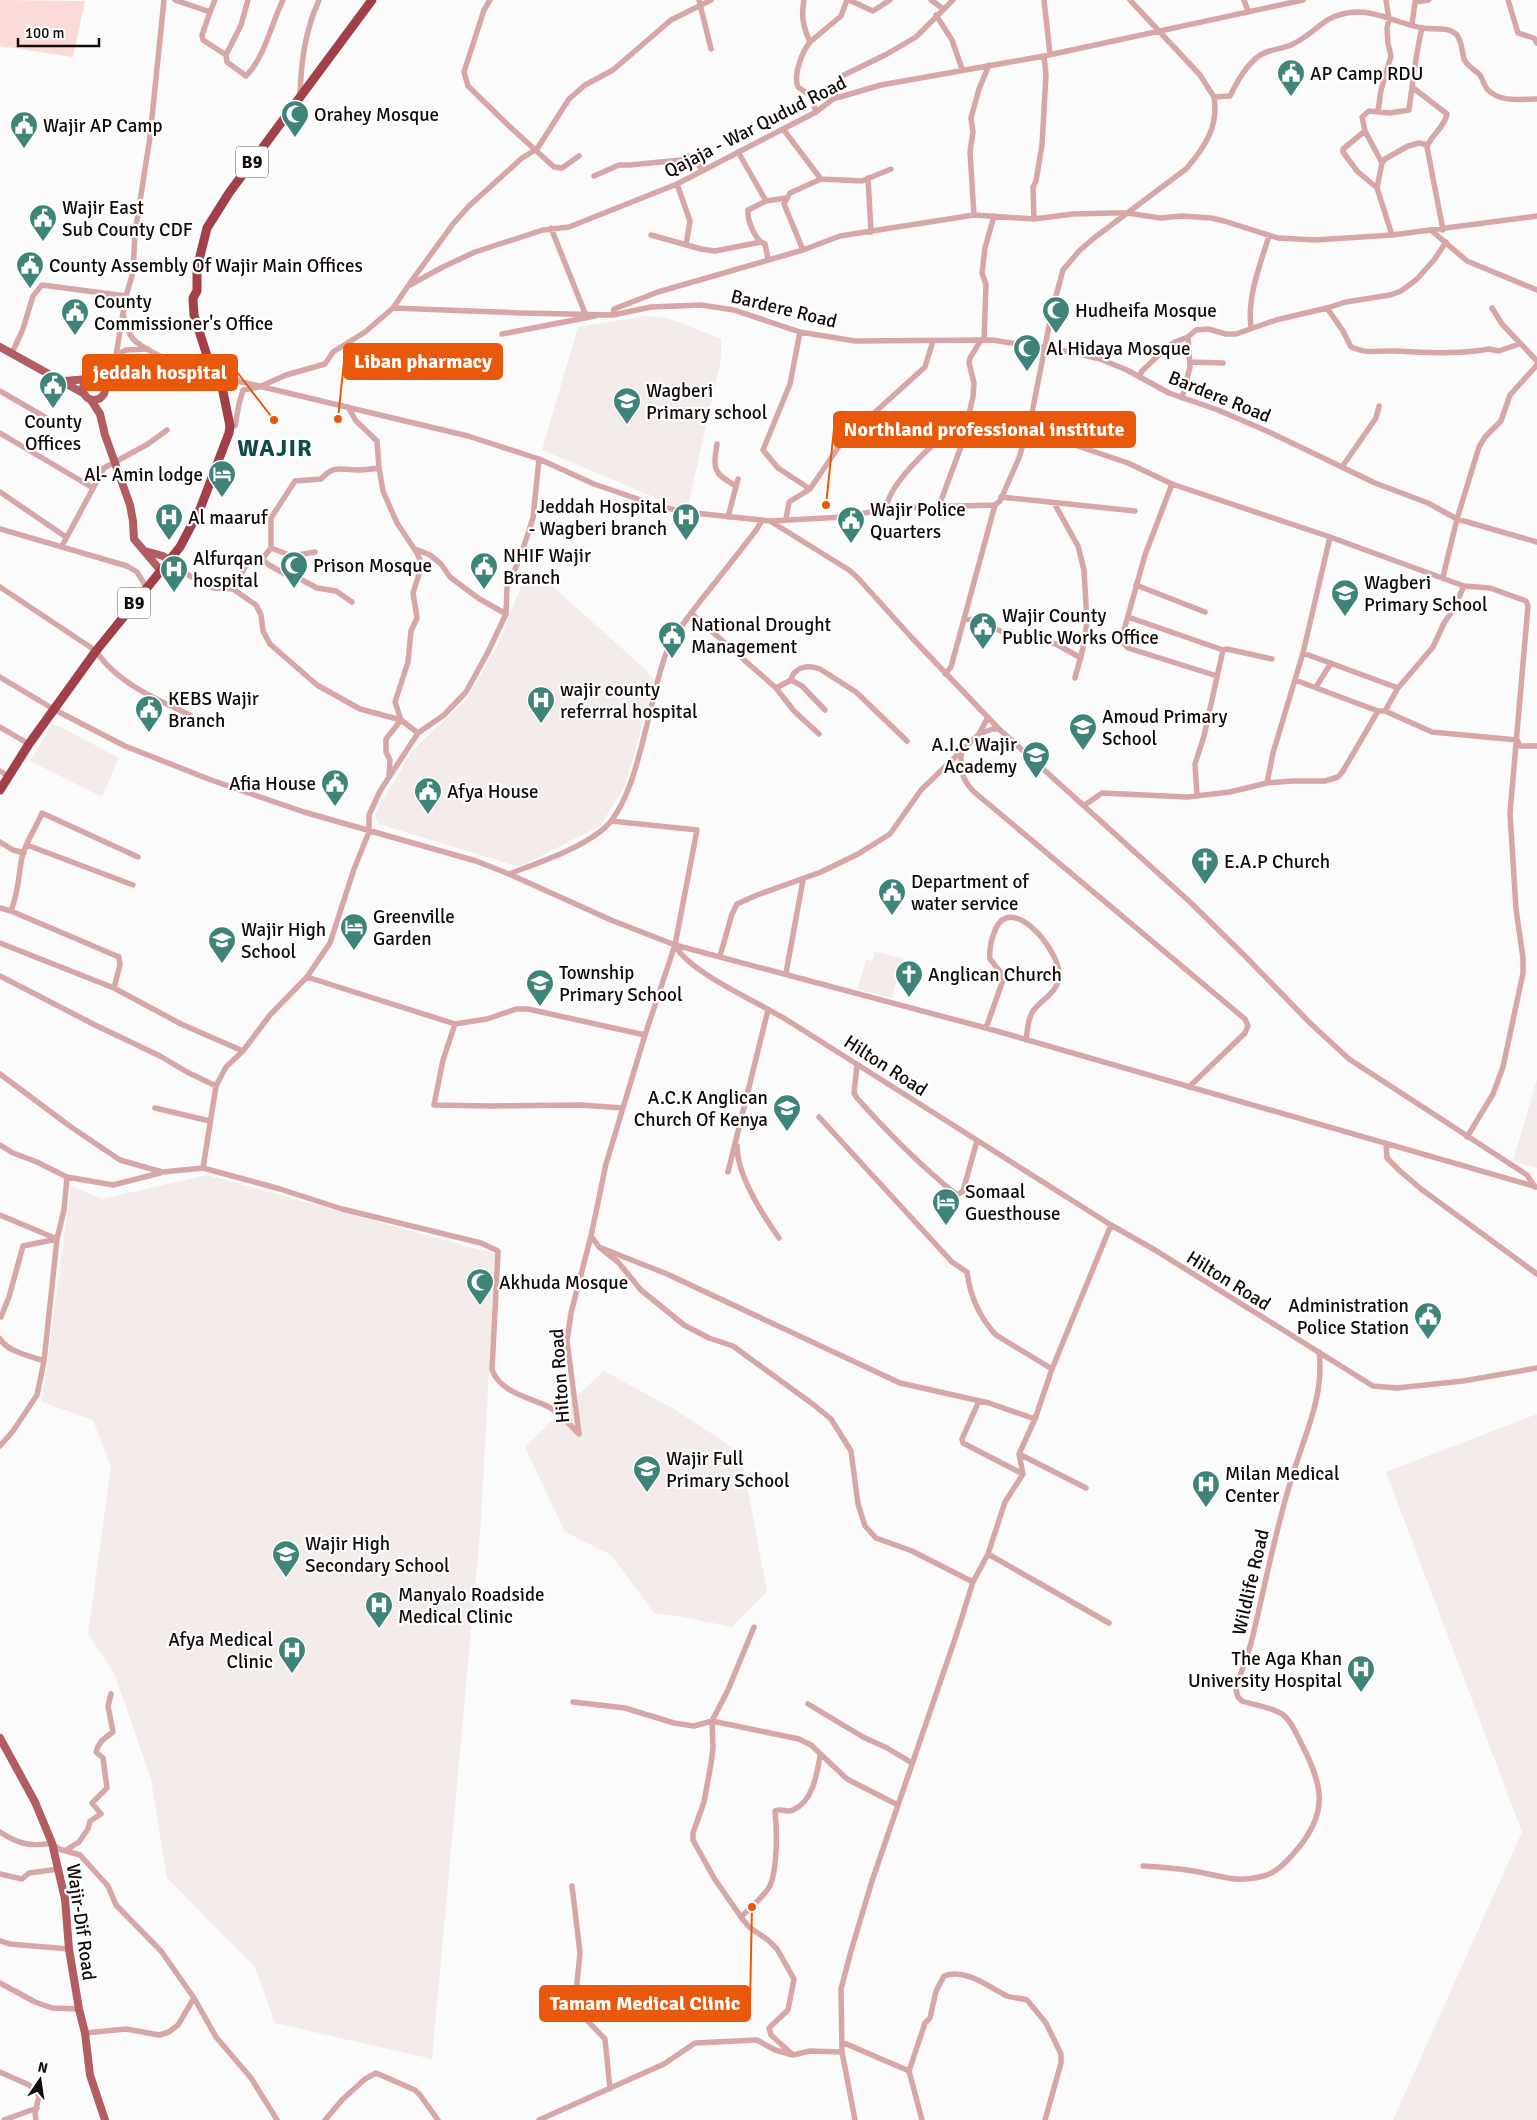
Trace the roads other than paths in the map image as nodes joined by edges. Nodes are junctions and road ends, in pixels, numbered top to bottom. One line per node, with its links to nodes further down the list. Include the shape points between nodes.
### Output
1 (164, 0): 81 (street, via 133,272)
2 (175, 0): 26 (street)
3 (215, 0): 26 (street)
4 (248, 0): 35 (street, via 238,33)
5 (283, 0): 35 (street, via 252,71 246,76 227,62)
6 (320, 0): 43 (street, via 306,36 301,62)
7 (372, 0): 43 (highway, B9)
8 (481, 0): 22 (street)
9 (711, 0): 23 (street)
10 (804, 0): 32 (street, via 803,28)
11 (848, 0): 12 (street, via 873,11); 32 (street, via 841,16)
12 (890, 0)
13 (931, 0): 24 (street)
14 (953, 0): 24 (street)
15 (1044, 0): 36 (street)
16 (1130, 0): 31 (street)
17 (1244, 0): 25 (street)
18 (1303, 0): 25 (street, Qajaja - War Qudud Road)
19 (1386, 0): 28 (street)
20 (1429, 0): 29 (street, via 1415,2)
21 (1508, 0): 33 (street, via 1518,33 1534,38)
22 (489, 2): 49 (street, via 464,72 468,86)
23 (699, 2): 34 (street); 49 (street, via 671,20 613,70 585,84 569,99)
24 (942, 8): 27 (street)
25 (1248, 11): 31 (street, Qajaja - War Qudud Road)
26 (210, 12): 35 (street, via 203,40)
27 (936, 15): 38 (street, via 952,40); 41 (street, via 916,37 842,76)
28 (1389, 19): 29 (street); 40 (street, via 1364,12 1335,15 1290,45 1266,51 1249,65 1230,96); 45 (street, via 1386,28 1391,56)
29 (1412, 24): 30 (street)
30 (1422, 28): 39 (street); 42 (street, via 1447,30 1455,34 1465,62 1479,74 1486,88 1495,96 1513,100)
31 (1160, 30): 36 (street, Qajaja - War Qudud Road); 40 (street, via 1200,75)
32 (810, 42): 44 (street, via 796,80 798,87 811,96)
33 (1537, 43)
34 (711, 49)
35 (226, 55)
36 (1047, 55): 37 (street, Qajaja - War Qudud Road); 66 (street, via 1042,145 1033,187)
37 (989, 65): 38 (street, Qajaja - War Qudud Road); 63 (street, via 978,89 971,118)
38 (962, 70): 41 (street, Qajaja - War Qudud Road, via 881,85)
39 (1412, 87): 45 (street, via 1409,110); 48 (street, via 1448,114)
40 (1214, 97): 62 (street, via 1214,128 1194,160)
41 (833, 99): 44 (street, Qajaja - War Qudud Road)
42 (1537, 99)
43 (300, 100): 95 (highway, B9, via 229,192 207,228 197,268 198,291 193,298 194,315)
44 (816, 112): 46 (street, Qajaja - War Qudud Road)
45 (1378, 112): 47 (street, via 1364,114)
46 (784, 129): 50 (street, Qajaja - War Qudud Road); 57 (street)
47 (1365, 131): 52 (street); 59 (street, via 1343,152 1356,171)
48 (1428, 144): 52 (street, via 1408,146); 68 (street)
49 (537, 149): 51 (street, via 558,168); 79 (street, via 522,158 469,206)
50 (738, 152): 54 (street, Qajaja - War Qudud Road); 61 (street)
51 (579, 156)
52 (1382, 163): 59 (street)
53 (891, 169): 56 (street)
54 (702, 170): 55 (street, via 693,158 686,156 681,160 619,165); 58 (street, Qajaja - War Qudud Road)
55 (594, 176)
56 (868, 178): 57 (street, via 856,182); 70 (street)
57 (821, 179): 60 (street)
58 (677, 184): 67 (street, Qajaja - War Qudud Road, via 569,227); 76 (street, via 690,221)
59 (1377, 188): 72 (street)
60 (786, 198): 61 (street); 77 (street, via 784,204)
61 (766, 201): 74 (street, via 747,213 756,238)
62 (1126, 213): 66 (street); 73 (street, via 1160,218 1211,218); 97 (street, via 1079,250 1063,270)
63 (974, 214): 64 (street); 70 (street)
64 (994, 216): 66 (street); 92 (street, via 982,273 986,284)
65 (1537, 216): 68 (street)
66 (1034, 219)
67 (551, 228): 79 (street, Qajaja - War Qudud Road, via 475,252); 85 (street)
68 (1443, 230): 69 (street)
69 (1432, 231): 72 (street); 75 (street)
70 (871, 232): 77 (street, via 840,236)
71 (651, 235): 76 (street)
72 (1392, 235): 73 (street, via 1315,240)
73 (1268, 236): 88 (street, via 1252,293)
74 (761, 242): 76 (street, via 715,251); 78 (street, via 765,244)
75 (1446, 242): 80 (street, via 1472,264); 83 (street, via 1416,280 1401,291)
76 (686, 245)
77 (803, 250): 78 (street)
78 (768, 259): 87 (street, via 658,292 614,309)
79 (408, 286): 82 (street, Qajaja - War Qudud Road)
80 (1537, 290)
81 (126, 296): 86 (street); 99 (street, via 42,285 33,296)
82 (393, 308): 85 (street); 113 (street, Qajaja - War Qudud Road, via 365,332 333,352 325,364)
83 (1327, 308): 88 (street); 94 (street, via 1351,347 1366,352 1499,351)
84 (1492, 308): 94 (street)
85 (585, 314): 87 (street)
86 (124, 315): 98 (street, via 134,339); 100 (street)
87 (612, 315): 89 (street, Bardere Road, via 651,307 711,306 734,310); 90 (street)
88 (1251, 328): 91 (street, via 1231,334 1201,328)
89 (800, 332): 93 (street, Bardere Road, via 863,342); 140 (street, via 790,384 763,450 778,468)
90 (502, 334)
91 (1188, 338): 102 (street); 109 (street, via 1166,348)
92 (982, 340): 93 (street, Bardere Road); 97 (street, Bardere Road); 131 (street, via 970,358 975,390)
93 (933, 341): 140 (street, via 925,367 842,442)
94 (1519, 344): 101 (street)
95 (204, 346): 107 (highway, B9, via 208,359); 108 (highway, B9, via 214,356)
96 (0, 347): 99 (main road)
97 (1046, 348): 109 (street, Bardere Road, via 1100,360); 123 (street)
98 (148, 349): 100 (street, via 126,350); 104 (street)
99 (12, 353): 112 (main road)
100 (116, 355): 106 (street)
101 (1537, 361)
102 (1190, 362): 103 (street); 117 (street)
103 (1224, 363)
104 (182, 365): 107 (street); 107 (street)
105 (1537, 365): 150 (street, via 1510,395 1501,421 1482,441)
106 (111, 370): 111 (street); 116 (street)
107 (206, 374): 108 (highway, via 212,364); 108 (highway, via 215,385); 119 (highway, B9)
108 (221, 375): 113 (street); 119 (highway, B9)
109 (1139, 377): 117 (street, Bardere Road)
110 (89, 379): 111 (main road); 112 (main road); 115 (main road, via 84,384)
111 (99, 379): 116 (main road, via 105,385)
112 (64, 381): 115 (main road)
113 (259, 387): 121 (street); 125 (street, Qajaja - War Qudud Road, via 243,390 235,426)
114 (0, 391): 124 (street)
115 (83, 393): 118 (main road)
116 (104, 393): 118 (main road); 122 (main road)
117 (1182, 398): 134 (street, Bardere Road, via 1252,424)
118 (91, 400): 122 (main road)
119 (224, 401): 125 (highway, B9)
120 (1379, 406): 134 (street, via 1376,418)
121 (348, 407): 132 (street, via 468,436); 135 (street, via 356,421 377,440)
122 (100, 414): 133 (main road)
123 (1031, 418): 128 (street); 129 (street)
124 (55, 423)
125 (230, 426): 163 (highway, B9, via 200,509)
126 (166, 430): 133 (street)
127 (0, 433): 139 (street)
128 (1048, 436): 129 (street); 137 (street, via 1128,463)
129 (1024, 443): 142 (street)
130 (717, 444): 138 (street, via 715,470)
131 (962, 444): 145 (street); 146 (street, via 936,442 891,493)
132 (539, 459): 148 (street, via 594,484 658,506); 174 (street, via 533,518 507,587)
133 (114, 462): 139 (street, via 104,468); 160 (main road, via 130,505 134,539)
134 (1342, 467): 150 (street, Bardere Road, via 1428,503)
135 (379, 468): 158 (street, via 337,468 321,479 295,481 271,518); 159 (street, via 383,491 397,523)
136 (738, 479): 138 (street)
137 (1172, 484): 155 (street); 166 (street)
138 (736, 486): 148 (street)
139 (93, 488): 154 (street)
140 (810, 489): 149 (street, via 789,502)
141 (0, 492): 154 (street)
142 (1002, 497): 143 (street); 144 (street)
143 (1054, 503): 147 (street); 180 (street, via 1078,546 1084,570 1087,622)
144 (996, 505): 145 (street); 176 (street)
145 (939, 506): 146 (street)
146 (886, 509): 149 (street, via 844,517)
147 (1136, 511)
148 (728, 517): 151 (street)
149 (786, 519): 152 (street)
150 (1457, 519): 156 (street, Bardere Road); 165 (street)
151 (762, 520): 152 (street); 173 (street)
152 (770, 521): 183 (street, via 849,570)
153 (0, 529): 157 (street)
154 (66, 537): 157 (street)
155 (1330, 537): 165 (street); 179 (street)
156 (1537, 542)
157 (62, 546): 169 (street, via 127,566 137,572)
158 (271, 548): 161 (street, via 292,556); 162 (street)
159 (414, 548): 174 (street, via 430,555 450,577); 197 (street, via 420,560 413,593 417,618 411,631 408,662 395,702)
160 (145, 551): 163 (main road); 164 (main road)
161 (315, 552)
162 (262, 559): 170 (street, via 249,560); 171 (street, via 285,574 293,574 317,588 336,591)
163 (170, 562): 164 (highway, B9); 170 (street, via 214,588)
164 (161, 571): 169 (highway, B9)
165 (1443, 577): 167 (street)
166 (1136, 585): 172 (street); 175 (street)
167 (1464, 586): 191 (street, via 1433,647); 203 (street, via 1490,588 1526,602 1528,606)
168 (0, 587): 178 (street)
169 (147, 588): 178 (highway, B9)
170 (233, 590): 197 (street, via 256,605 270,644 316,685 360,709)
171 (352, 602)
172 (1205, 612)
173 (691, 613): 190 (street); 215 (street, via 668,651 631,781)
174 (506, 614): 200 (street, via 466,692 444,715)
175 (1128, 617): 177 (street); 184 (street, via 1121,636 1123,645)
176 (965, 618): 180 (street, via 1006,633 1056,644); 183 (street, via 951,667)
177 (1223, 650): 181 (street, via 1227,648); 184 (street)
178 (96, 651): 192 (highway, B9); 195 (street, via 102,660 144,692)
179 (1303, 653): 182 (street); 188 (street)
180 (1081, 658): 186 (street)
181 (1272, 659)
182 (1331, 663): 189 (street); 191 (street)
183 (945, 674): 196 (street)
184 (1217, 676): 213 (street, via 1195,764)
185 (0, 677): 192 (street)
186 (1075, 678)
187 (791, 680): 190 (street); 193 (street, via 802,686); 204 (street, via 794,673 802,668 820,668 856,692)
188 (1295, 680): 189 (street); 211 (street)
189 (1316, 687): 194 (street)
190 (776, 688): 201 (street, via 794,711)
191 (1398, 688): 194 (street)
192 (55, 710): 205 (highway, B9); 216 (street, via 125,746 211,780)
193 (825, 710)
194 (1381, 711): 203 (street, via 1432,732); 211 (street, via 1338,777 1325,781)
195 (190, 715)
196 (988, 717): 199 (street); 202 (street)
197 (401, 720): 200 (street); 209 (street, via 386,739)
198 (0, 727): 205 (street)
199 (999, 729): 202 (street); 214 (street)
200 (418, 733): 209 (street)
201 (819, 734)
202 (979, 734): 207 (street)
203 (1517, 740): 206 (street, via 1520,746); 248 (street, via 1510,813 1523,973 1503,1067 1485,1109)
204 (907, 741)
205 (29, 744): 210 (highway, B9)
206 (1537, 746)
207 (962, 750): 222 (street, via 921,790 890,834 841,863); 242 (street, via 962,776 973,790 1245,1019 1248,1026 1245,1033)
208 (0, 772): 210 (street)
209 (389, 776): 216 (street, via 368,815)
210 (9, 777): 212 (highway, B9)
211 (1267, 783): 213 (street)
212 (0, 790)
213 (1197, 796): 214 (street, via 1102,793)
214 (1085, 805): 248 (street, via 1349,1059)
215 (612, 821): 221 (street, via 584,842); 227 (street, via 697,830)
216 (369, 832): 221 (street, via 476,861); 231 (street, via 330,943)
217 (0, 842): 219 (street)
218 (27, 845): 219 (street); 220 (street, via 42,813); 223 (street)
219 (24, 853): 225 (street, via 19,888)
220 (138, 857)
221 (509, 874): 227 (street)
222 (803, 880): 228 (street, via 737,904); 229 (street)
223 (133, 885)
224 (0, 908): 225 (street)
225 (11, 912): 232 (street, via 119,957)
226 (0, 943): 232 (street)
227 (674, 945): 228 (street); 233 (street, Hilton Road, via 679,953 704,972); 236 (street, Hilton Road)
228 (720, 956): 229 (street)
229 (786, 974): 235 (street)
230 (0, 976): 241 (street)
231 (307, 977): 234 (street); 238 (street, via 270,1015)
232 (114, 988): 238 (street, via 198,1032)
233 (768, 1010): 239 (street, Hilton Road); 247 (street)
234 (455, 1024): 236 (street, via 528,1009); 244 (street, via 443,1060 434,1105 581,1104)
235 (986, 1028): 237 (street); 237 (street, via 1003,980 990,959 992,937 999,922 1013,917 1033,928 1044,939 1059,974 1054,989 1033,1011)
236 (644, 1036): 244 (street, Hilton Road)
237 (1026, 1040): 242 (street)
238 (243, 1051): 241 (street, via 226,1066)
239 (857, 1065): 249 (street, Hilton Road); 249 (street, via 854,1093 857,1098 930,1173 957,1195 963,1191)
240 (0, 1074): 253 (street, via 120,1160)
241 (216, 1086): 246 (street)
242 (1189, 1087): 250 (street)
243 (155, 1108): 246 (street)
244 (623, 1108): 259 (street, Hilton Road, via 606,1164)
245 (819, 1117): 269 (street, via 952,1262 967,1272 970,1292 990,1329)
246 (210, 1121): 252 (street)
247 (738, 1136): 254 (street); 260 (street, via 737,1151 745,1178)
248 (1467, 1138): 256 (street, via 1527,1176)
249 (977, 1141): 258 (street, Hilton Road)
250 (1386, 1144): 256 (street); 263 (street, via 1387,1158 1400,1171)
251 (0, 1145): 255 (street, via 13,1154)
252 (203, 1168): 253 (street); 259 (street, Hilton Road, via 342,1209 481,1243 498,1251 494,1377 508,1389 551,1408 579,1434 568,1341 570,1313)
253 (162, 1172): 255 (street, via 113,1185)
254 (728, 1172)
255 (67, 1177): 261 (street)
256 (1536, 1187)
257 (0, 1215): 261 (street)
258 (1111, 1225): 266 (street, Hilton Road); 269 (street)
259 (591, 1236): 262 (street)
260 (779, 1238)
261 (57, 1239): 264 (street, via 23,1246); 267 (street)
262 (599, 1247): 270 (street, via 667,1274 900,1383); 277 (street, via 618,1262 641,1290 684,1325 733,1346 831,1420 851,1451 858,1504 865,1526 876,1538 912,1550)
263 (1537, 1274)
264 (0, 1318)
265 (0, 1339): 267 (street, via 14,1350)
266 (1319, 1352): 268 (street, Hilton Road, via 1363,1381 1382,1388 1463,1381); 292 (street, Wildlife Road, via 1321,1374 1318,1390 1280,1520 1252,1641 1236,1690 1242,1701 1282,1714 1288,1720 1320,1790 1318,1817 1303,1843 1280,1869 1266,1875 1242,1880)
267 (44, 1361): 272 (street, via 37,1395)
268 (1537, 1368)
269 (1052, 1370): 271 (street)
270 (979, 1401): 271 (street); 274 (street, via 963,1443)
271 (1035, 1419): 273 (street)
272 (0, 1446)
273 (1019, 1454): 274 (street); 275 (street)
274 (1023, 1474): 276 (street, via 1005,1502)
275 (1086, 1488)
276 (988, 1554): 277 (street); 278 (street)
277 (973, 1582): 287 (street)
278 (1109, 1623)
279 (754, 1627): 283 (street)
280 (111, 1694): 291 (street, via 108,1706 113,1732 103,1738 96,1752 103,1758 107,1788 92,1803 101,1814 90,1821 78,1842)
281 (573, 1702): 283 (street, via 624,1708 694,1726)
282 (808, 1704): 287 (street)
283 (712, 1721): 286 (street, via 799,1739); 296 (street, via 711,1764 693,1840)
284 (0, 1738): 285 (main road, Wajir-Dif Road)
285 (3, 1749): 290 (main road, Wajir-Dif Road, via 35,1802)
286 (820, 1756): 288 (street, via 847,1779); 296 (street, via 810,1794 795,1810 775,1811 773,1878)
287 (912, 1763): 288 (street)
288 (898, 1805): 303 (street, via 841,1989)
289 (0, 1832): 290 (street, via 13,1840 36,1846)
290 (52, 1843): 291 (street); 293 (main road, Wajir-Dif Road)
291 (66, 1850): 300 (street, via 80,1855 108,1886 116,1905 161,1951)
292 (1143, 1866)
293 (59, 1869): 294 (street, via 30,1873 22,1879); 298 (main road, Wajir-Dif Road)
294 (0, 1874)
295 (572, 1886): 308 (street, via 580,1953 575,2002 578,2010 605,2039)
296 (741, 1917): 305 (street, via 776,1949 794,1979 788,2010 769,2028 771,2035)
297 (0, 1941): 298 (street)
298 (69, 1949): 301 (main road, Wajir-Dif Road)
299 (0, 1983): 301 (street, via 52,2008)
300 (194, 1998): 302 (street, via 178,2025 169,2032 159,2035 126,2029); 313 (street, via 216,2037 251,2078)
301 (78, 2009): 302 (main road, Wajir-Dif Road)
302 (86, 2033): 312 (main road, Wajir-Dif Road, via 90,2076)
303 (842, 2042): 304 (street); 307 (street)
304 (842, 2052): 305 (street, via 810,2051); 317 (street)
305 (792, 2055): 308 (street, via 757,2040 695,2043 664,2064)
306 (0, 2072): 309 (street, via 35,2090 39,2096)
307 (909, 2072): 318 (street); 319 (street, via 944,1976 972,1978 1009,1996 1027,2000 1046,2023 1061,2054 1061,2062)
308 (610, 2089): 316 (street)
309 (37, 2108): 310 (street); 311 (street)
310 (4, 2120)
311 (36, 2120)
312 (105, 2120)
313 (277, 2120)
314 (325, 2120): 315 (street, via 342,2100 376,2073 415,2090)
315 (438, 2120)
316 (539, 2120)
317 (855, 2120)
318 (922, 2120)
319 (1046, 2120)

